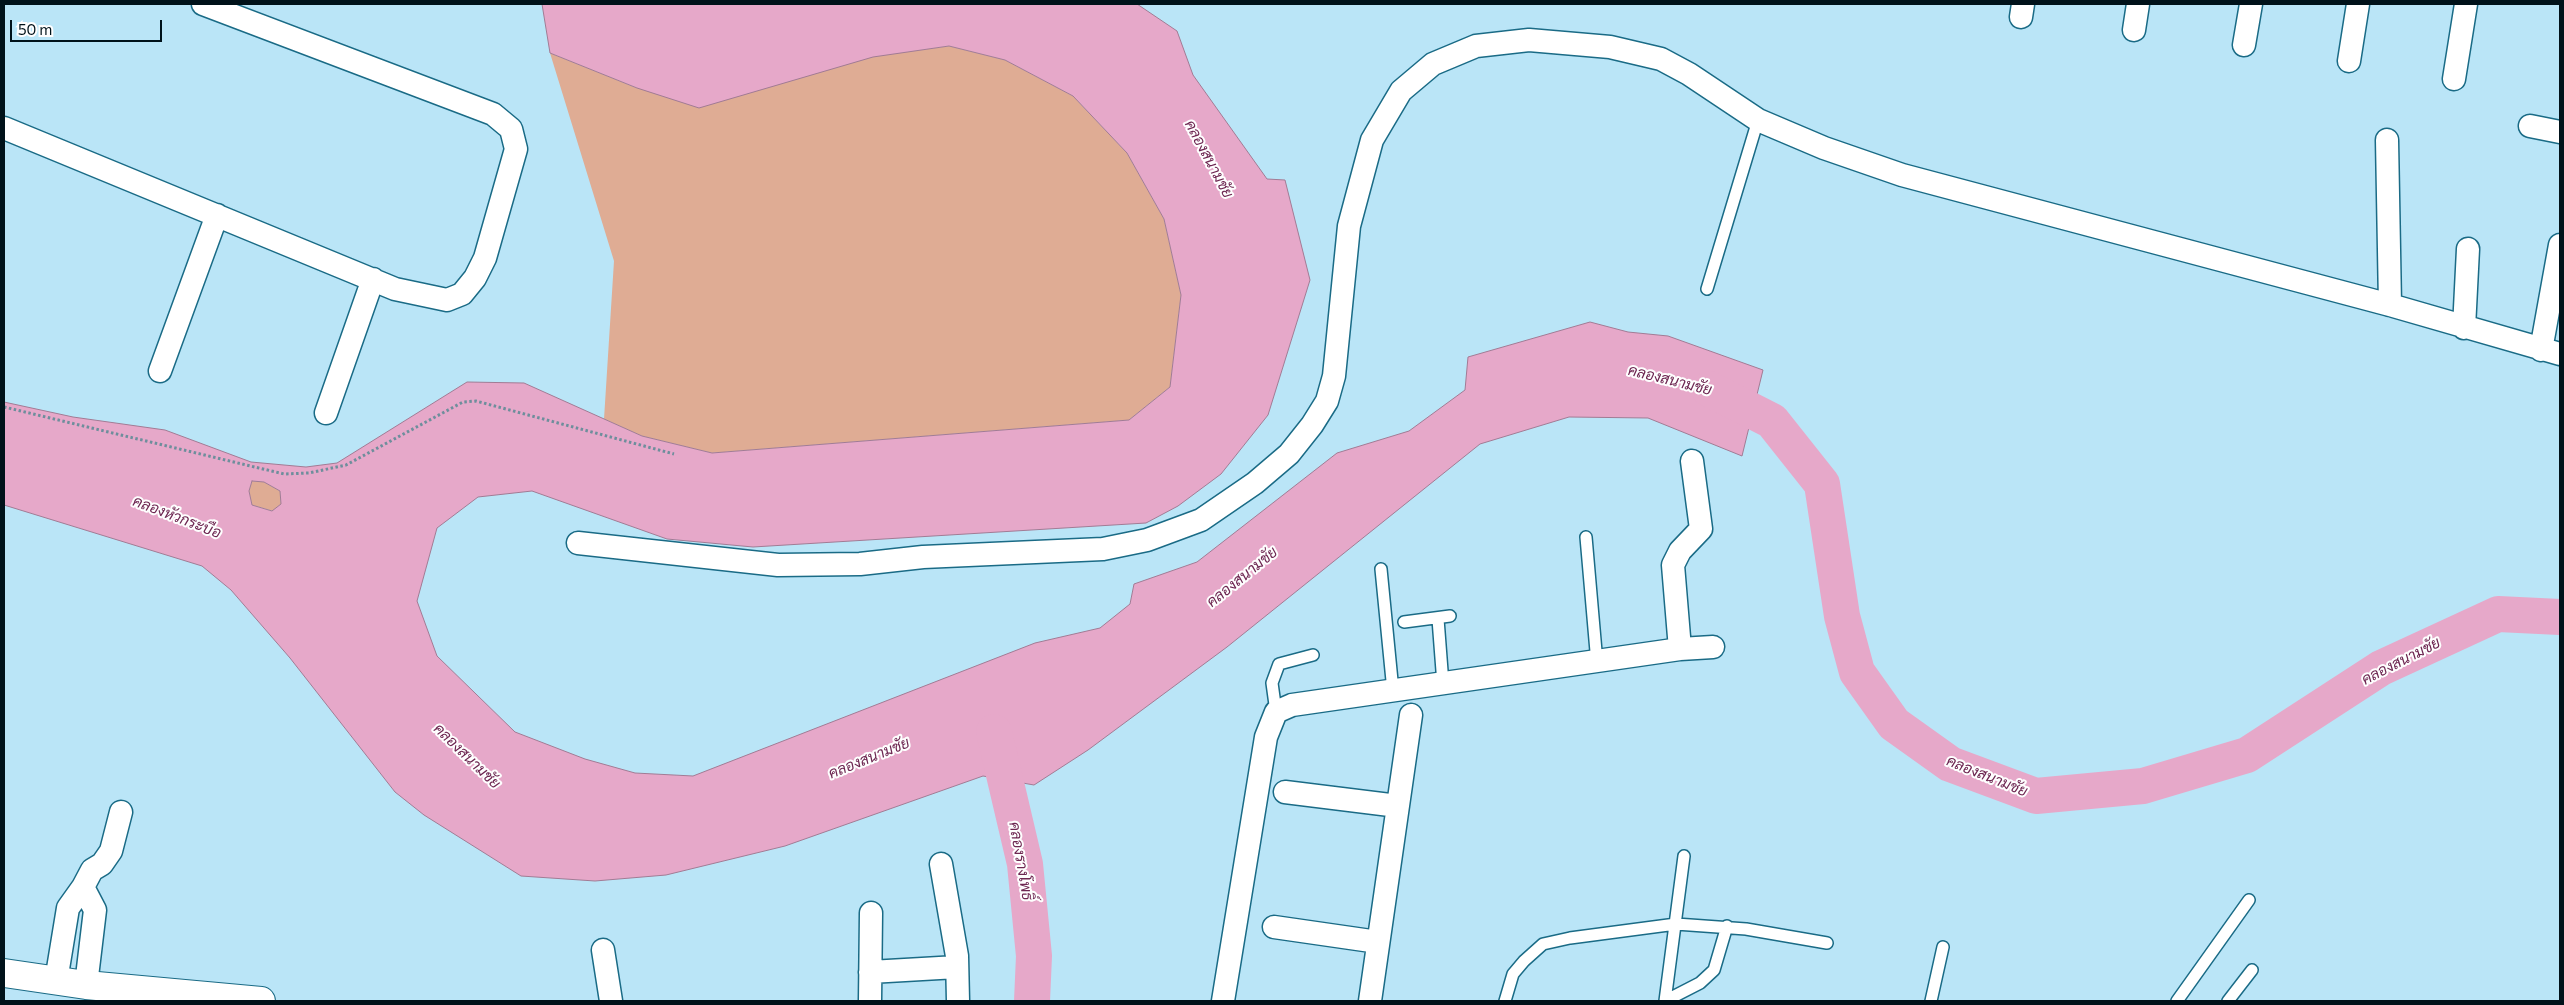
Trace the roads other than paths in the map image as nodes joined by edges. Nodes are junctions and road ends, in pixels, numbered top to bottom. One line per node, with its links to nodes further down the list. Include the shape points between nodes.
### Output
1 (203, 4): 18 (street, via 493,114 511,129 516,149 485,258 462,294 446,300 395,288)
2 (2138, 4): 6 (street)
3 (2251, 4): 7 (street)
4 (2358, 4): 8 (street)
5 (2466, 4): 9 (street)
6 (2134, 30)
7 (2244, 46)
8 (2349, 61)
9 (2454, 79)
10 (1758, 120): 19 (lane); 20 (street, via 1824,148 1902,175); 27 (street, via 1661,59 1610,47 1529,40 1476,46 1434,64 1401,91 1372,140 1349,226 1334,376 1327,401 1289,454 1255,483 1201,520 1147,540 1103,550 797,566)
11 (2530, 126): 13 (street)
12 (4, 128): 15 (street)
13 (2560, 132)
14 (2386, 140): 20 (street)
15 (217, 215): 18 (street); 23 (street)
16 (2560, 245): 22 (street)
17 (2468, 249): 21 (street)
18 (373, 279): 24 (street)
19 (1707, 289)
20 (2390, 305): 21 (street)
21 (2464, 328): 22 (street)
22 (2551, 352)
23 (160, 371)
24 (326, 413)
25 (1692, 461): 33 (street, via 1701,529 1673,565)
26 (1586, 536): 35 (lane)
27 (578, 543)
28 (1381, 569): 37 (lane)
29 (1450, 616): 30 (lane)
30 (1438, 619): 31 (lane); 36 (lane)
31 (1404, 622)
32 (1713, 647): 33 (street)
33 (1680, 649): 35 (street)
34 (1313, 656): 38 (lane, via 1279,664 1272,682)
35 (1597, 663): 36 (street)
36 (1443, 684): 37 (street)
37 (1393, 691): 38 (street, via 1292,704)
38 (1276, 712): 65 (street, via 1266,737)
39 (1411, 715): 41 (street)
40 (1285, 792): 41 (street)
41 (1398, 806): 51 (street)
42 (121, 812): 45 (street, via 112,851 102,864 92,870)
43 (1684, 856): 48 (lane)
44 (941, 864): 55 (street)
45 (83, 887): 59 (street, via 68,908); 60 (street, via 95,910)
46 (2249, 900): 70 (lane)
47 (870, 914): 57 (street)
48 (1676, 924): 49 (lane); 67 (lane, via 1543,944 1514,974); 68 (lane)
49 (1727, 926): 52 (lane); 68 (lane, via 1714,970 1700,984)
50 (1274, 927): 51 (street)
51 (1378, 942): 66 (street)
52 (1827, 943)
53 (1943, 947): 69 (lane)
54 (603, 950): 62 (street)
55 (958, 967): 57 (street); 64 (street)
56 (2252, 970): 71 (lane)
57 (870, 972): 63 (street)
58 (4, 973): 59 (street)
59 (56, 981): 60 (street)
60 (86, 985): 61 (street)
61 (261, 1001)
62 (611, 1001)
63 (870, 1001)
64 (958, 1001)
65 (1223, 1001)
66 (1370, 1001)
67 (1506, 1001)
68 (1665, 1001)
69 (1931, 1001)
70 (2176, 1001)
71 (2228, 1001)

